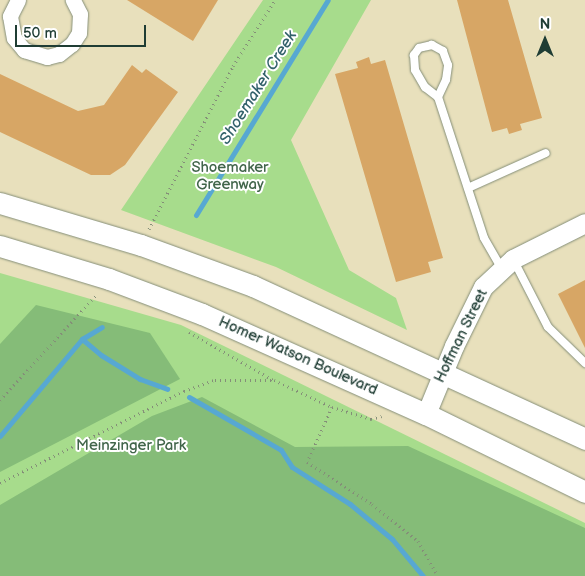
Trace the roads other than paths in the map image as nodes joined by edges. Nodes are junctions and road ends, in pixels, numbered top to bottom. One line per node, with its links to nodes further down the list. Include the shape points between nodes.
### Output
1 (18, 0): 2 (street, via 10,16 10,26 14,38 24,50 36,55 59,54 72,44 80,26)
2 (78, 3)
3 (438, 97): 3 (lane, via 425,87 415,70 414,55 419,48 432,45 442,51 448,65 446,80); 5 (lane)
4 (546, 154): 5 (lane)
5 (468, 188): 8 (lane)
6 (0, 203): 13 (main road, via 141,245 252,286)
7 (484, 208): 8 (lane)
8 (476, 212): 11 (lane, via 484,238)
9 (585, 223): 11 (street, Hoffman Street)
10 (0, 246): 14 (main road, Homer Watson Boulevard, via 103,291 202,314)
11 (507, 263): 12 (lane, via 548,326); 13 (street, Hoffman Street, via 484,287)
12 (585, 363)
13 (443, 372): 14 (street, Hoffman Street); 15 (main road)
14 (426, 414): 16 (main road, Homer Watson Boulevard)
15 (585, 438)
16 (585, 492)

